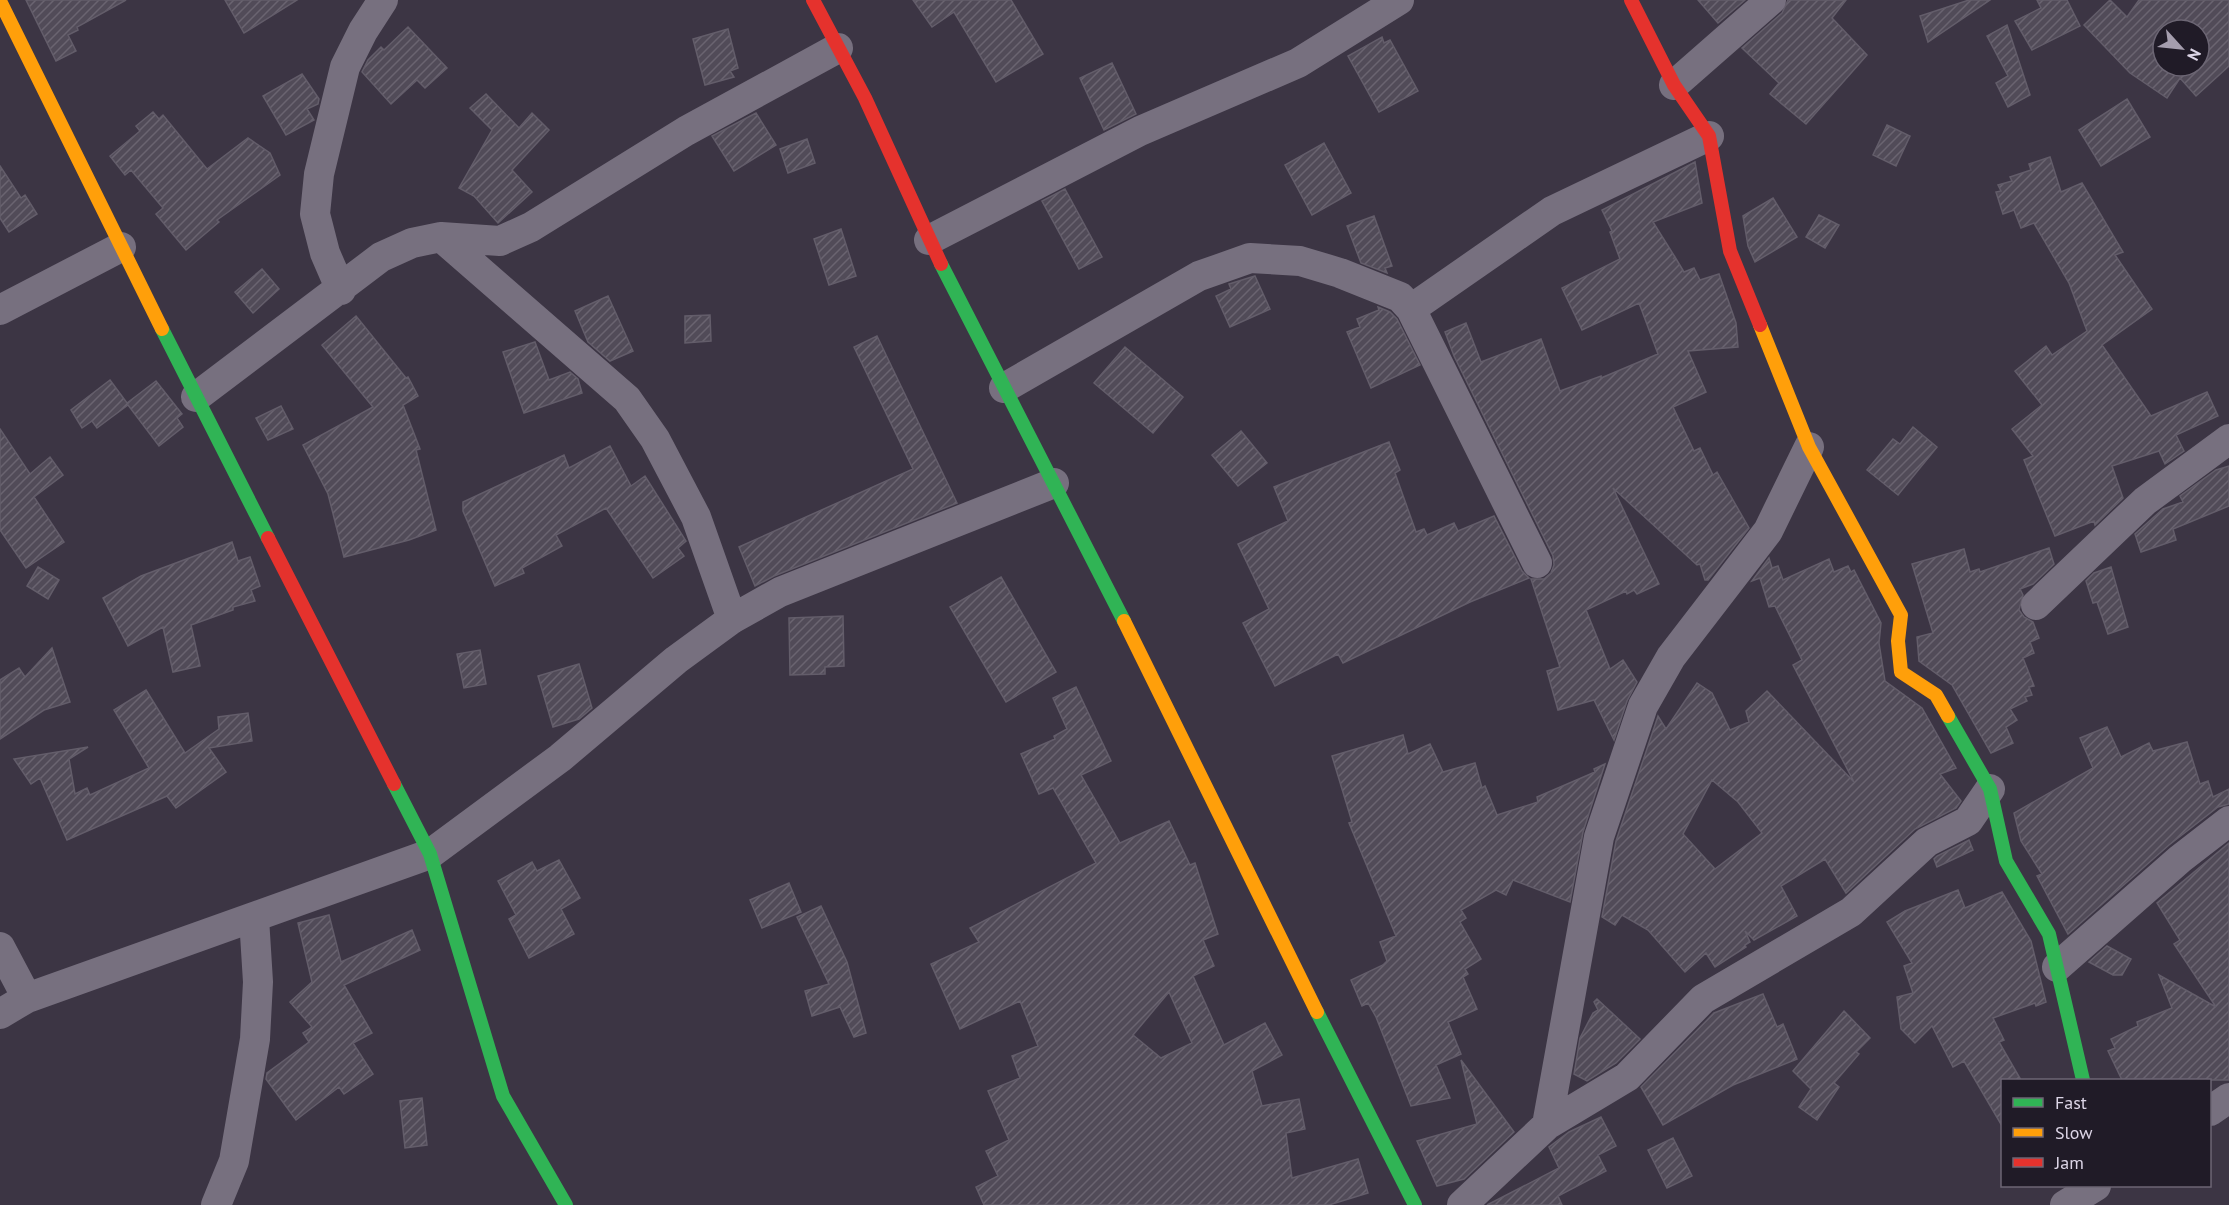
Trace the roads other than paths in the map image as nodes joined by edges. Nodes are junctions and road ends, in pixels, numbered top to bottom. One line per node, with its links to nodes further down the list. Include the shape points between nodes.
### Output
1 (383, 0): 13 (street, via 345,67 319,174 315,214 324,253)
2 (813, 0): 7 (street)
3 (1400, 0): 11 (street, via 1298,63 1140,130)
4 (1631, 0): 8 (street)
5 (1771, 0): 8 (street)
6 (0, 1): 12 (street)
7 (838, 48): 10 (street, via 686,131 531,227 500,241); 11 (street)
8 (1674, 86): 9 (street)
9 (1708, 136): 14 (street, via 1552,211); 19 (street, via 1730,251)
10 (441, 237): 13 (street, via 412,243 381,257); 23 (street, via 627,399 655,439 696,517)
11 (930, 240): 16 (street)
12 (121, 247): 15 (street); 17 (street)
13 (341, 290): 17 (street)
14 (1412, 309): 16 (street, via 1400,297 1341,273 1300,261 1250,258 1200,276); 21 (street)
15 (0, 310)
16 (1004, 388): 20 (street)
17 (196, 397): 26 (street)
18 (2229, 439): 22 (street, via 2145,501)
19 (1809, 447): 24 (street, via 1901,615 1901,672 1936,695); 35 (street, via 1768,531 1671,657 1643,706 1599,837)
20 (1054, 483): 23 (street, via 780,592); 39 (street)
21 (1537, 563)
22 (2036, 605)
23 (732, 619): 26 (street, via 676,660 560,758)
24 (1990, 789): 29 (street, via 2006,861 2049,934); 35 (street, via 1968,821 1928,842 1851,912 1703,999 1627,1077)
25 (2229, 821): 29 (street)
26 (430, 854): 27 (street); 38 (street, via 503,1096)
27 (254, 918): 30 (street); 37 (street, via 258,982 255,1038 234,1161)
28 (0, 947): 30 (street)
29 (2057, 967): 32 (street)
30 (27, 998): 31 (street)
31 (0, 1014)
32 (2083, 1079)
33 (2229, 1098): 34 (street)
34 (2211, 1110)
35 (1548, 1125): 40 (street)
36 (2093, 1187): 41 (street)
37 (216, 1205)
38 (566, 1205)
39 (1415, 1205)
40 (1462, 1205)
41 (2065, 1205)

